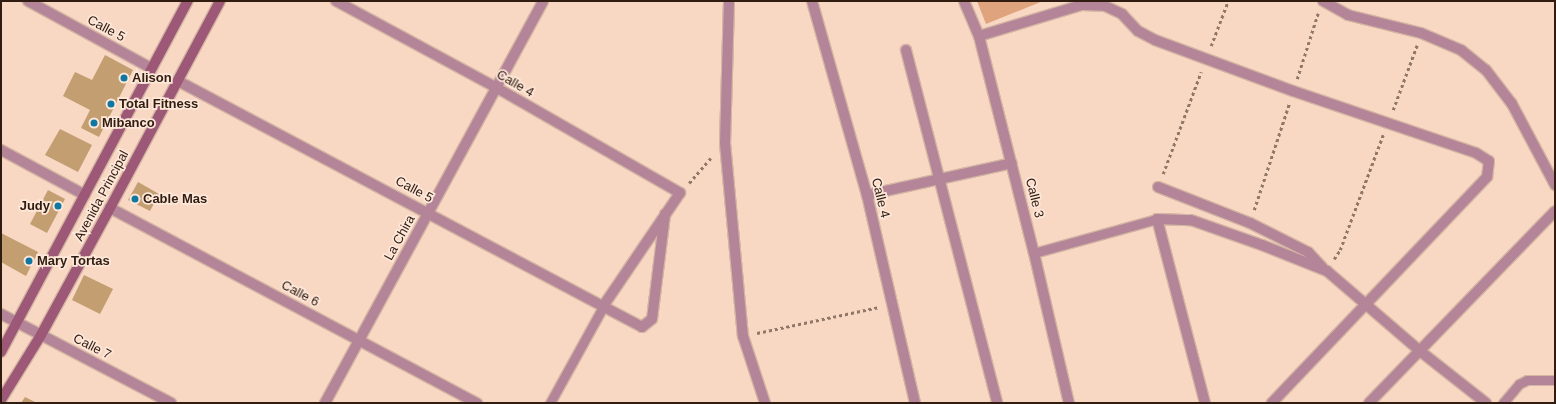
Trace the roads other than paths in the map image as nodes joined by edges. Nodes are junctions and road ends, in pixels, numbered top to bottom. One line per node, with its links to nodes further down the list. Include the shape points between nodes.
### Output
1 (28, 1): 12 (street, Calle 5)
2 (188, 1): 12 (street, Avenida Principal)
3 (220, 1): 13 (street, Avenida Principal)
4 (336, 1): 14 (street, Calle 4)
5 (543, 1): 14 (street, La Chira)
6 (729, 1): 43 (street, via 725,143 743,336)
7 (812, 1): 21 (street, Calle 4)
8 (964, 1): 10 (street, Calle 3)
9 (1321, 5): 18 (street, via 1348,15 1421,33 1461,50 1486,70 1512,104)
10 (979, 36): 16 (street, Calle 3); 30 (street, via 1082,5 1105,6 1122,14 1138,31 1155,40 1293,91 1476,153 1489,161 1487,177)
11 (906, 50): 17 (street)
12 (151, 68): 20 (street, Avenida Principal)
13 (178, 81): 22 (street, Avenida Principal); 24 (street, Calle 5)
14 (497, 88): 24 (street, La Chira); 25 (street, Calle 4, via 680,193)
15 (1, 150): 20 (street)
16 (1012, 163): 17 (street); 27 (street, Calle 3)
17 (939, 179): 21 (street); 45 (street)
18 (1555, 185)
19 (1158, 187): 28 (street, via 1250,223 1308,252)
20 (85, 195): 32 (street, Avenida Principal)
21 (867, 195): 44 (street, Calle 4)
22 (110, 208): 33 (street, Avenida Principal); 34 (street, Calle 6)
23 (1555, 211): 36 (street)
24 (429, 212): 29 (street, Calle 5); 34 (street, La Chira)
25 (665, 214): 29 (street); 29 (street, Calle 5, via 652,319 642,327)
26 (1157, 219): 27 (lane); 28 (street, via 1191,220); 47 (street)
27 (1034, 253): 46 (street, Calle 3)
28 (1327, 271): 30 (street)
29 (604, 305): 42 (lane)
30 (1365, 305): 36 (street); 48 (street)
31 (1, 314): 32 (street, Calle 7)
32 (17, 323): 33 (street, Calle 7); 35 (street, Avenida Principal)
33 (40, 335): 38 (street, Avenida Principal); 39 (street, Calle 7)
34 (358, 340): 40 (street, La Chira); 41 (street, Calle 6)
35 (1, 352)
36 (1420, 352): 49 (street); 50 (street)
37 (1555, 380): 51 (lane, via 1528,380 1519,384)
38 (1, 400)
39 (170, 403)
40 (325, 403)
41 (477, 403)
42 (550, 403)
43 (765, 403)
44 (915, 403)
45 (996, 403)
46 (1069, 403)
47 (1205, 403)
48 (1272, 403)
49 (1369, 403)
50 (1486, 403)
51 (1503, 403)

